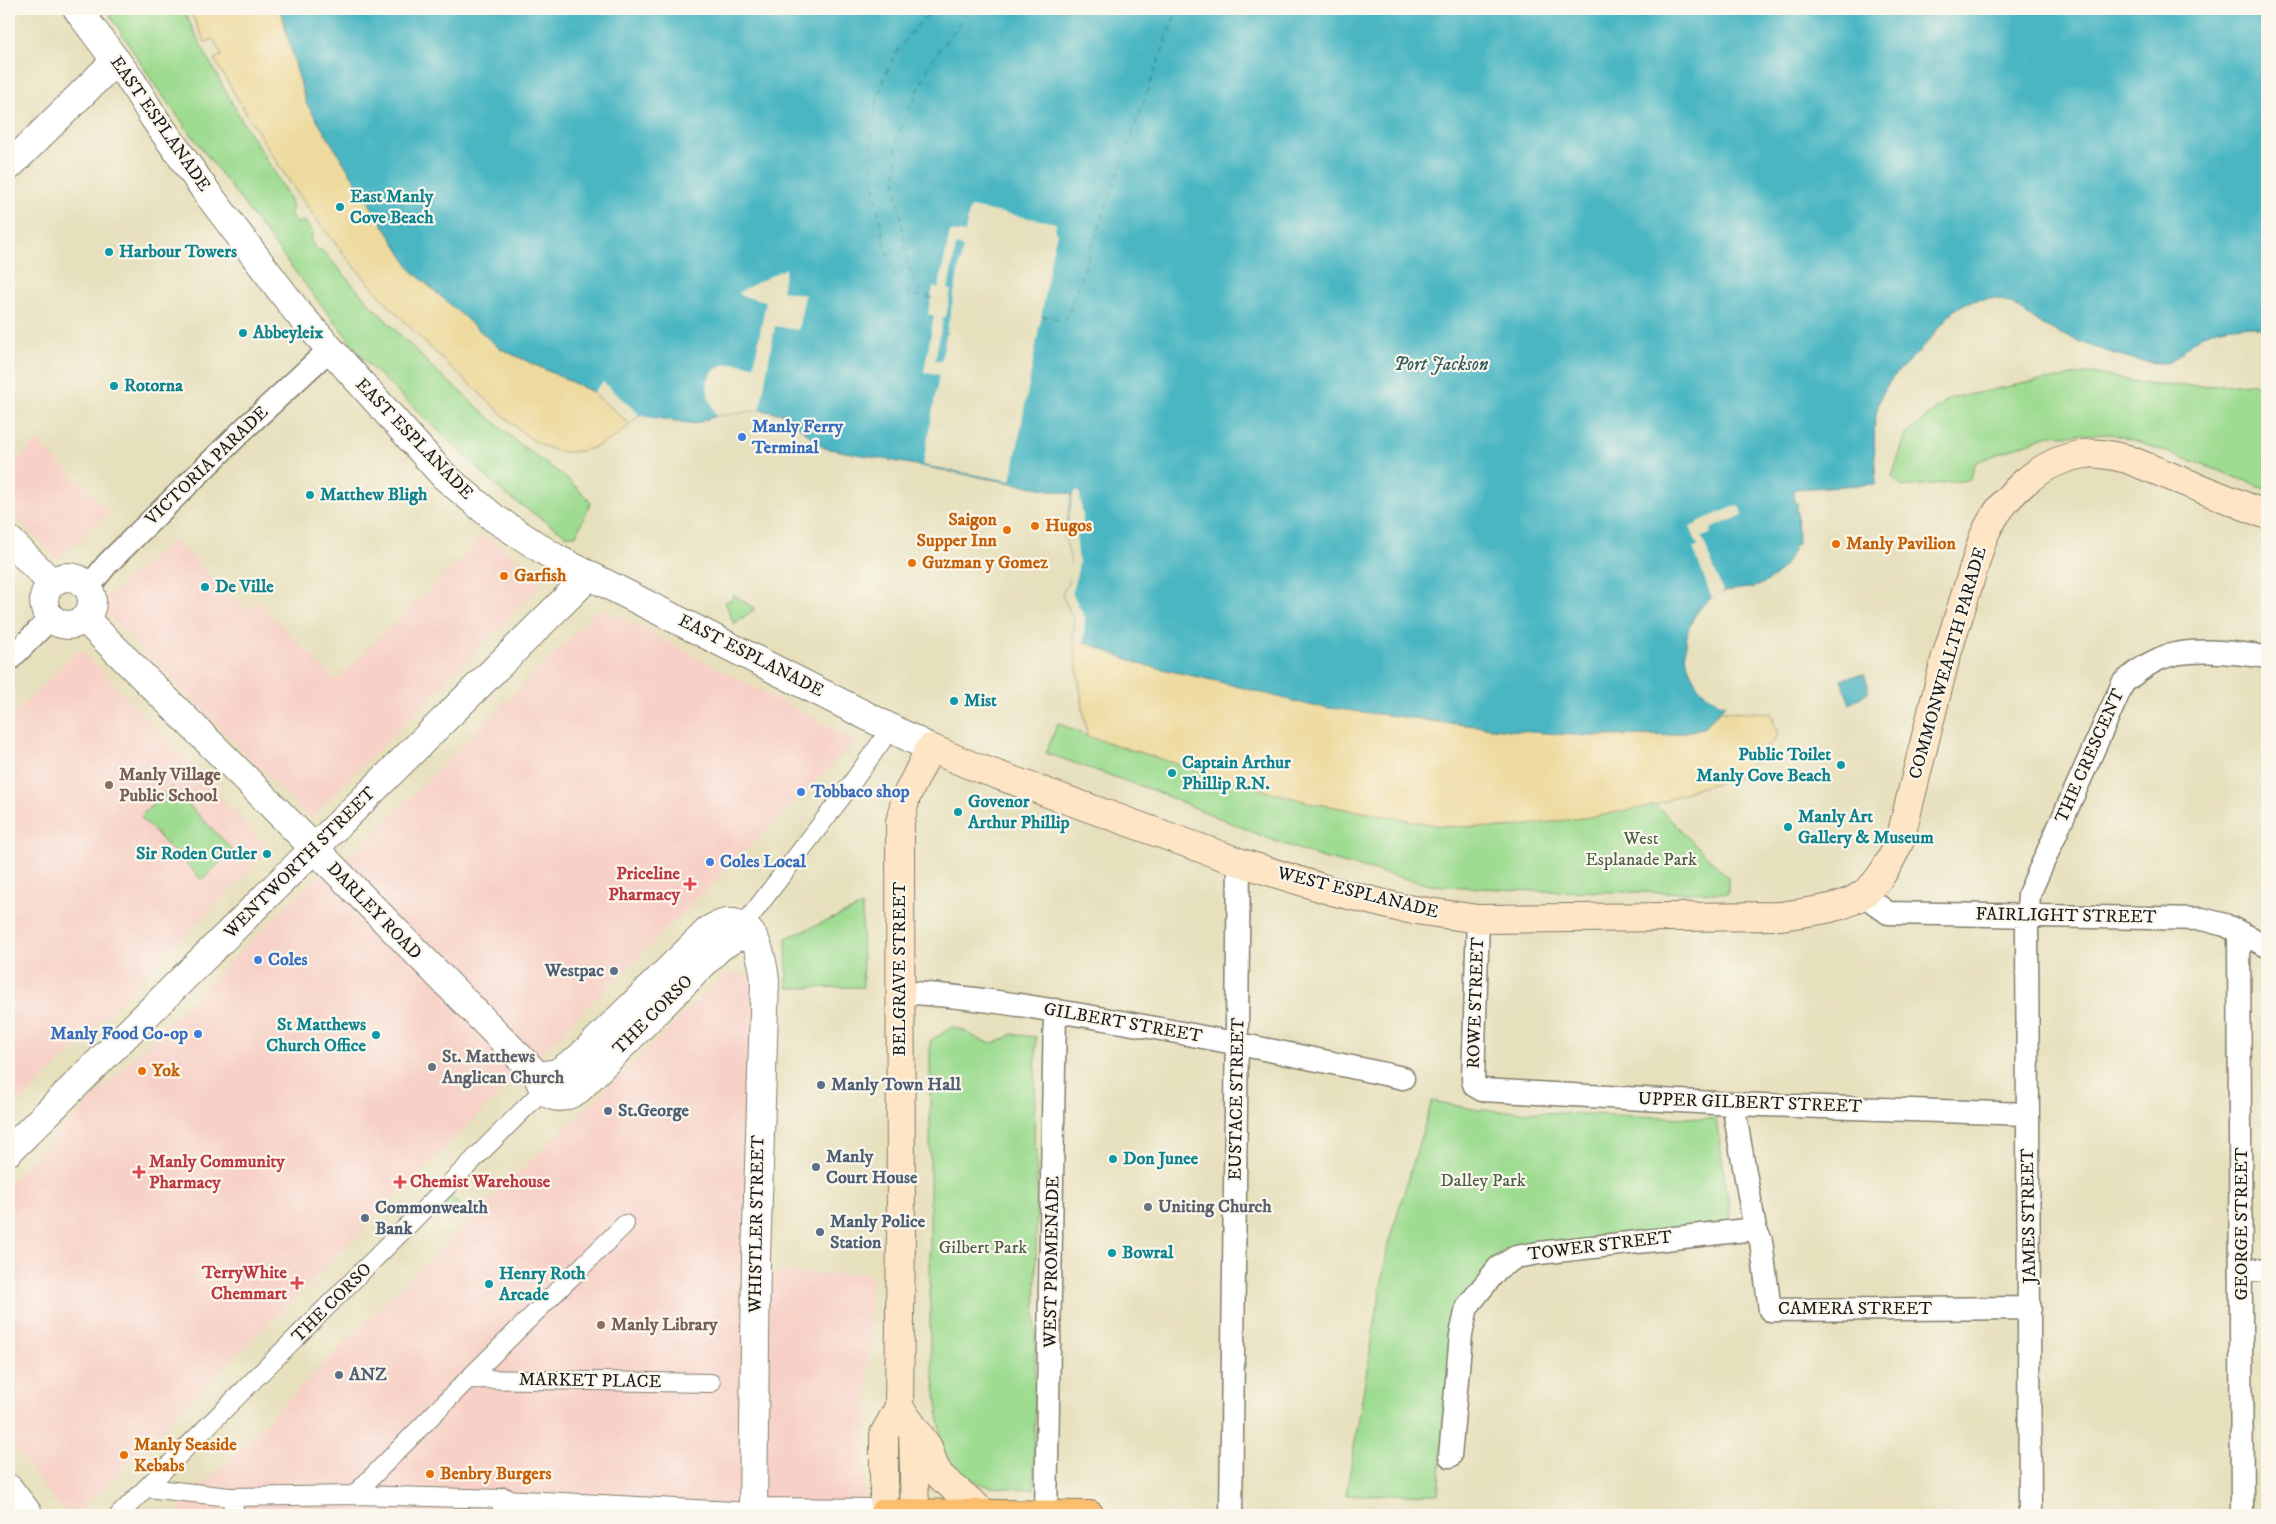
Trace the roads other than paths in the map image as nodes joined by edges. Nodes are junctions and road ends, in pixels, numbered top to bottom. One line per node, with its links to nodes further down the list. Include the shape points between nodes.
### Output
1 (77, 9): 2 (street, EAST ESPLANADE)
2 (116, 60): 3 (street); 4 (street, EAST ESPLANADE, via 254,257)
3 (9, 166)
4 (330, 350): 7 (street, EAST ESPLANADE, via 444,476 525,540); 9 (street, VICTORIA PARADE, via 245,428 107,564)
5 (2267, 515): 18 (main road, COMMONWEALTH PARADE, via 2127,459 2105,454 2086,454 2055,464 2020,487 1989,522 1945,660 1900,840 1882,876)
6 (9, 540): 8 (street)
7 (590, 575): 14 (street, EAST ESPLANADE); 16 (street, WENTWORTH STREET)
8 (52, 583): 9 (street, via 70,577); 10 (street, via 47,588 43,603)
9 (88, 588): 11 (street, via 92,605)
10 (50, 618): 11 (street, via 67,626); 13 (street)
11 (85, 619): 16 (street, DARLEY ROAD)
12 (2267, 656): 19 (street, THE CRESCENT, via 2187,652 2160,658 2123,682 2029,894)
13 (9, 660)
14 (892, 727): 15 (street, EAST ESPLANADE); 21 (street)
15 (930, 748): 17 (main road, WEST ESPLANADE); 24 (main road, BELGRAVE STREET, via 906,797 900,822)
16 (314, 849): 28 (street, DARLEY ROAD); 32 (street, WENTWORTH STREET)
17 (1239, 862): 20 (main road, WEST ESPLANADE, via 1401,908); 26 (street, EUSTACE STREET)
18 (1864, 895): 19 (street, FAIRLIGHT STREET, via 1888,913); 20 (main road, WEST ESPLANADE, via 1826,909 1781,916)
19 (2027, 916): 22 (street, FAIRLIGHT STREET, via 2202,919); 31 (street, JAMES STREET)
20 (1478, 919): 29 (street, ROWE STREET)
21 (747, 931): 28 (street, THE CORSO, via 730,921 709,930 578,1059); 48 (street, WHISTLER STREET, via 758,947 765,980 756,1258)
22 (2239, 933): 23 (street, FAIRLIGHT STREET); 35 (street, GEORGE STREET)
23 (2267, 946)
24 (900, 992): 25 (street, GILBERT STREET); 40 (main road, BELGRAVE STREET)
25 (1055, 1010): 26 (street, GILBERT STREET); 52 (street, WEST PROMENADE)
26 (1238, 1042): 27 (street, GILBERT STREET); 57 (street, EUSTACE STREET)
27 (1403, 1078)
28 (540, 1083): 42 (street, THE CORSO)
29 (1475, 1086): 30 (street, UPPER GILBERT STREET, via 1482,1090)
30 (1733, 1104): 31 (street, UPPER GILBERT STREET); 34 (street, CAMERA STREET)
31 (2028, 1114): 37 (street, JAMES STREET)
32 (9, 1151)
33 (625, 1224): 38 (street)
34 (1755, 1229): 37 (street, CAMERA STREET, via 1761,1241 1770,1310); 41 (street, TOWER STREET, via 1516,1256 1498,1268 1466,1307)
35 (2242, 1269): 36 (street); 59 (street, GEORGE STREET)
36 (2267, 1271)
37 (2030, 1308): 58 (street, JAMES STREET)
38 (468, 1379): 39 (street, MARKET PLACE); 44 (street)
39 (711, 1383)
40 (906, 1418): 49 (main road, via 928,1447 934,1466 942,1477); 50 (main road, BELGRAVE STREET, via 884,1434); 51 (main road, BELGRAVE STREET)
41 (1450, 1456)
42 (146, 1488): 45 (street); 54 (street, THE CORSO)
43 (9, 1489): 53 (street)
44 (354, 1495): 45 (street); 46 (street)
45 (230, 1497): 55 (street)
46 (504, 1507): 47 (street)
47 (628, 1510): 48 (street)
48 (753, 1513): 50 (street)
49 (984, 1513): 51 (main road); 52 (main road)
50 (884, 1514): 51 (main road)
51 (915, 1514)
52 (1046, 1514): 56 (main road)
53 (29, 1515)
54 (119, 1515)
55 (236, 1515)
56 (1090, 1515)
57 (1231, 1515)
58 (2030, 1515)
59 (2242, 1515)

